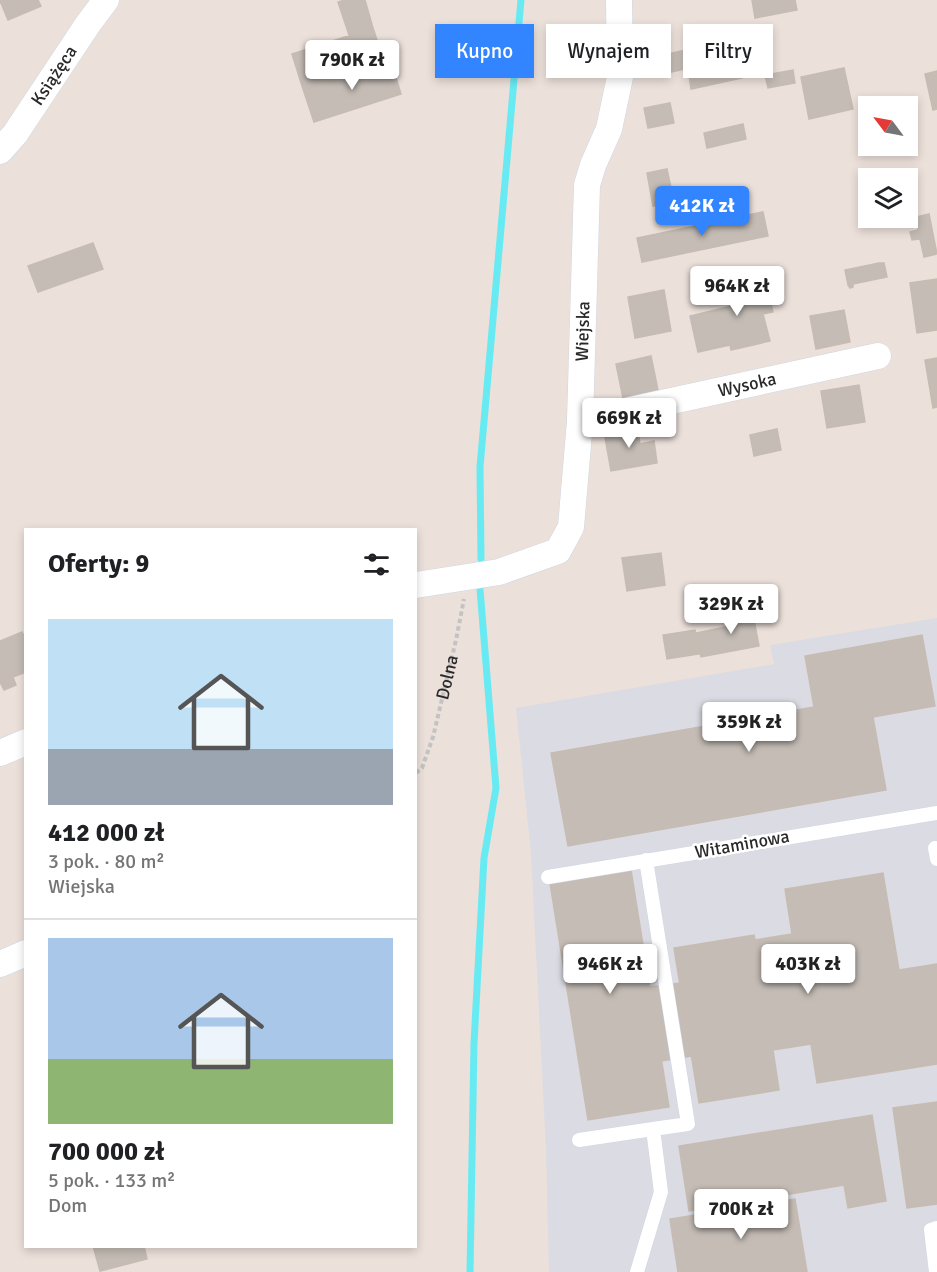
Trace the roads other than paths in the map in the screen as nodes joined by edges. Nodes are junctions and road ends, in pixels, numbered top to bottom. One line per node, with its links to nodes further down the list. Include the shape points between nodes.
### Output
1 (106, 0): 3 (street, Książęca)
2 (620, 0): 5 (street, Wiejska, via 620,77 609,129 587,185)
3 (0, 151)
4 (878, 356): 5 (street, Wysoka)
5 (580, 421): 6 (street, Wiejska, via 572,527 558,551 499,572)
6 (417, 585)
7 (24, 743): 8 (street)
8 (0, 753)
9 (937, 813): 10 (lane, Witaminowa)
10 (646, 860): 11 (lane, Witaminowa); 14 (lane, via 688,1124)
11 (548, 877)
12 (24, 954): 13 (street)
13 (0, 964)
14 (653, 1129): 15 (lane); 17 (lane, via 661,1192)
15 (579, 1140)
16 (937, 1228): 18 (lane, via 931,1230)
17 (637, 1272)
18 (936, 1272)

